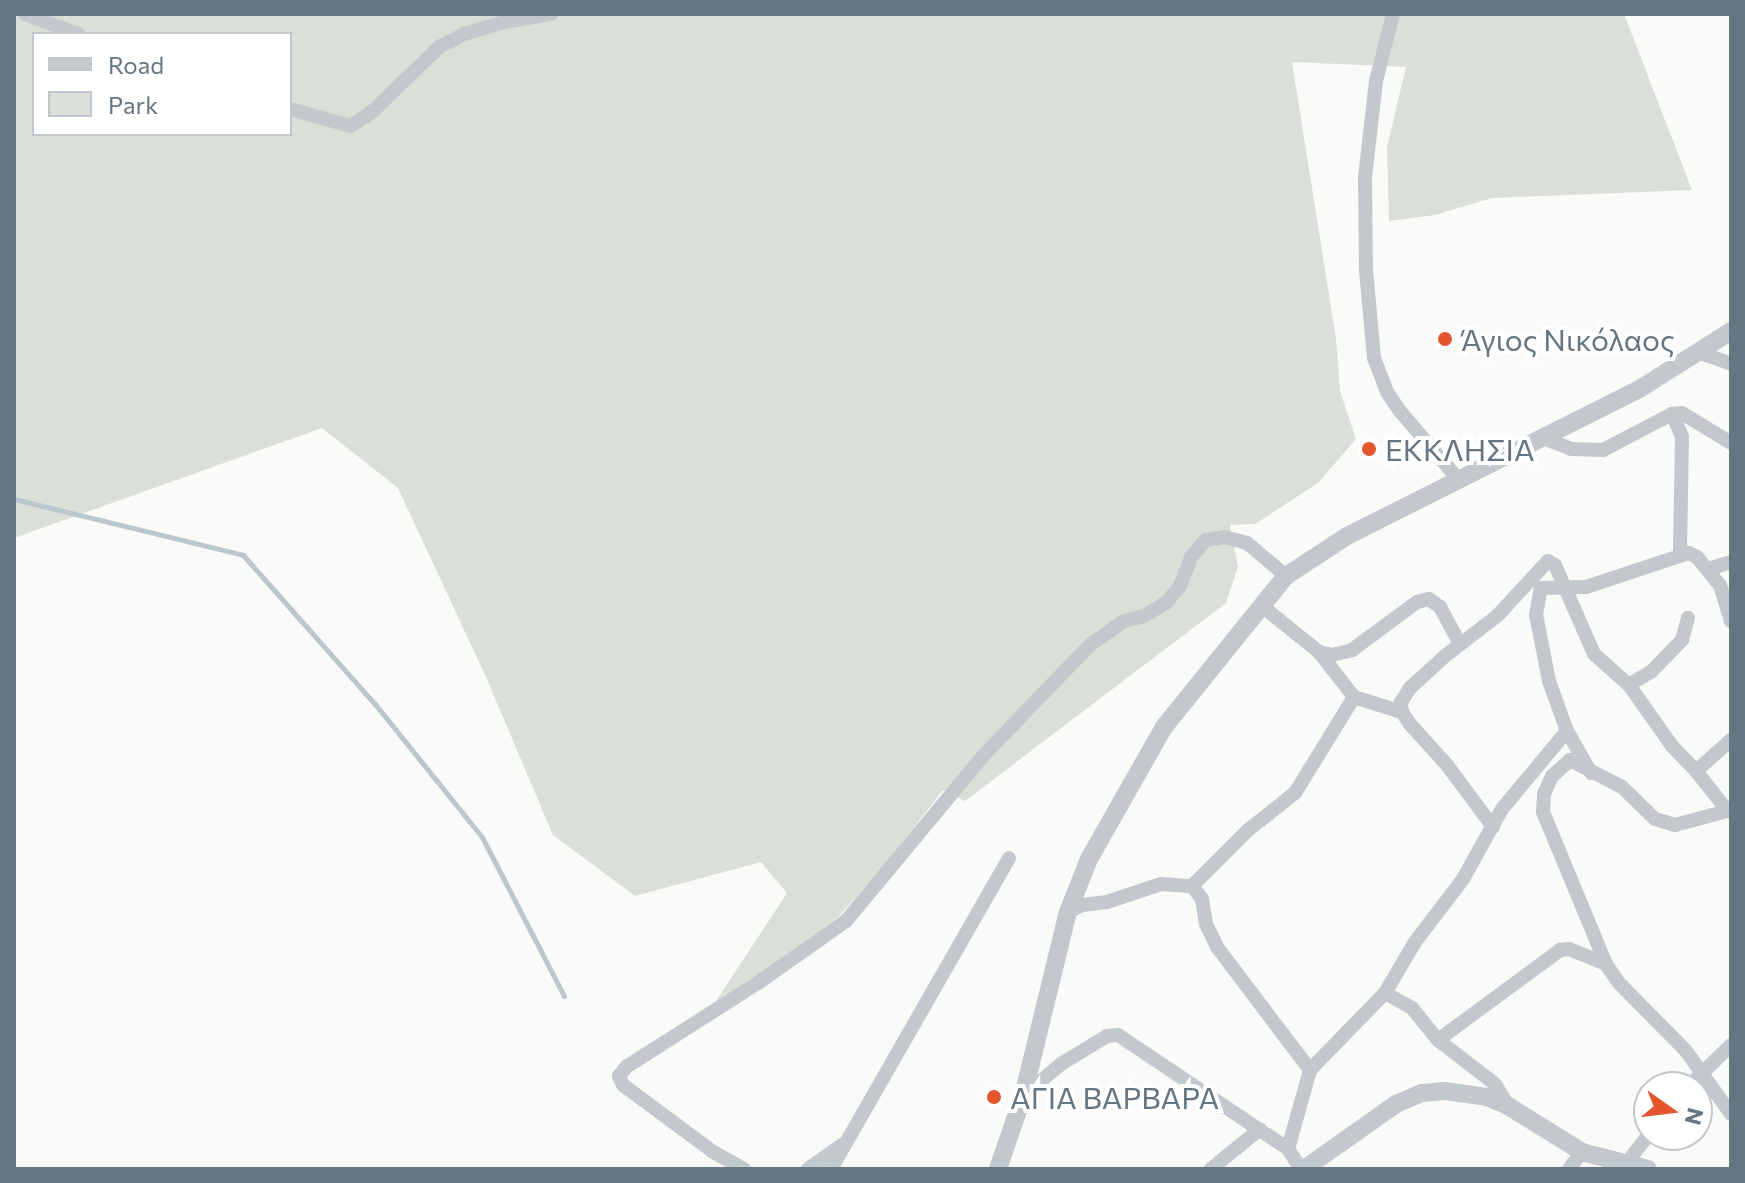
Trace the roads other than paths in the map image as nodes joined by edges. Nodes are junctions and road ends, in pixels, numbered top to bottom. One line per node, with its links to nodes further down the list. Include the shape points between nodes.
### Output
1 (25, 14): 4 (street)
2 (551, 14): 5 (street, via 504,22 439,47 351,126)
3 (1393, 14): 12 (street, via 1376,81 1365,177 1374,358 1399,410)
4 (73, 32)
5 (292, 110)
6 (1731, 331): 7 (street)
7 (1697, 352): 8 (street); 10 (street, via 1641,388)
8 (1731, 364)
9 (1672, 414): 10 (street, via 1603,450 1571,449); 11 (street, via 1682,413); 13 (street, via 1682,436)
10 (1543, 438): 12 (street)
11 (1731, 443)
12 (1459, 480): 16 (street, via 1347,536)
13 (1680, 554): 15 (street, via 1697,557); 17 (street, via 1630,574)
14 (1731, 562): 15 (street)
15 (1708, 569): 19 (street)
16 (1286, 576): 18 (street); 54 (street, via 1247,543 1225,537 1206,540 1166,603 1124,621 1090,645 983,756 846,921 626,1067 619,1076 623,1085)
17 (1567, 589): 21 (street, via 1548,561 1497,616); 23 (street, via 1594,654); 26 (street, via 1548,585 1536,598 1549,681)
18 (1262, 606): 22 (street); 36 (street, via 1164,727 1089,859)
19 (1730, 615)
20 (1688, 618): 23 (street, via 1682,640 1651,672)
21 (1460, 644): 22 (street, via 1440,607 1429,599 1417,602 1352,650); 25 (street, via 1410,688 1401,702)
22 (1319, 652): 24 (street)
23 (1629, 685): 28 (street)
24 (1354, 697): 25 (street); 35 (street, via 1295,793)
25 (1402, 712): 33 (street)
26 (1567, 731): 29 (street); 30 (street)
27 (1731, 740): 28 (street)
28 (1696, 771): 31 (street)
29 (1592, 773): 31 (street, via 1622,787 1655,819 1675,825); 32 (street, via 1570,760 1561,765 1544,794)
30 (1522, 786): 32 (street); 33 (street)
31 (1729, 810)
32 (1543, 812): 37 (street)
33 (1493, 827): 38 (street)
34 (1009, 858): 49 (street)
35 (1192, 886): 36 (street, via 1161,884); 41 (street, via 1202,899 1217,947)
36 (1068, 912): 45 (street)
37 (1606, 964): 39 (street, via 1560,950); 42 (street, via 1686,1051)
38 (1385, 993): 39 (street, via 1412,1008); 41 (street)
39 (1438, 1040): 46 (street, via 1495,1084)
40 (1731, 1045): 43 (street)
41 (1310, 1070): 50 (street)
42 (1698, 1071)
43 (1701, 1071)
44 (1713, 1091): 47 (street)
45 (1023, 1096): 48 (street, via 1061,1064 1107,1036 1118,1035); 57 (street)
46 (1508, 1106): 52 (street); 59 (street, via 1466,1093 1422,1093 1375,1116)
47 (1731, 1114)
48 (1260, 1129): 50 (street); 58 (street)
49 (849, 1140): 55 (street); 56 (street)
50 (1288, 1149): 59 (street)
51 (1636, 1151): 53 (street)
52 (1582, 1152): 53 (street); 60 (street)
53 (1625, 1165): 61 (street)
54 (744, 1169)
55 (808, 1169)
56 (831, 1169)
57 (998, 1169)
58 (1211, 1169)
59 (1302, 1169)
60 (1569, 1169)
61 (1648, 1169)

